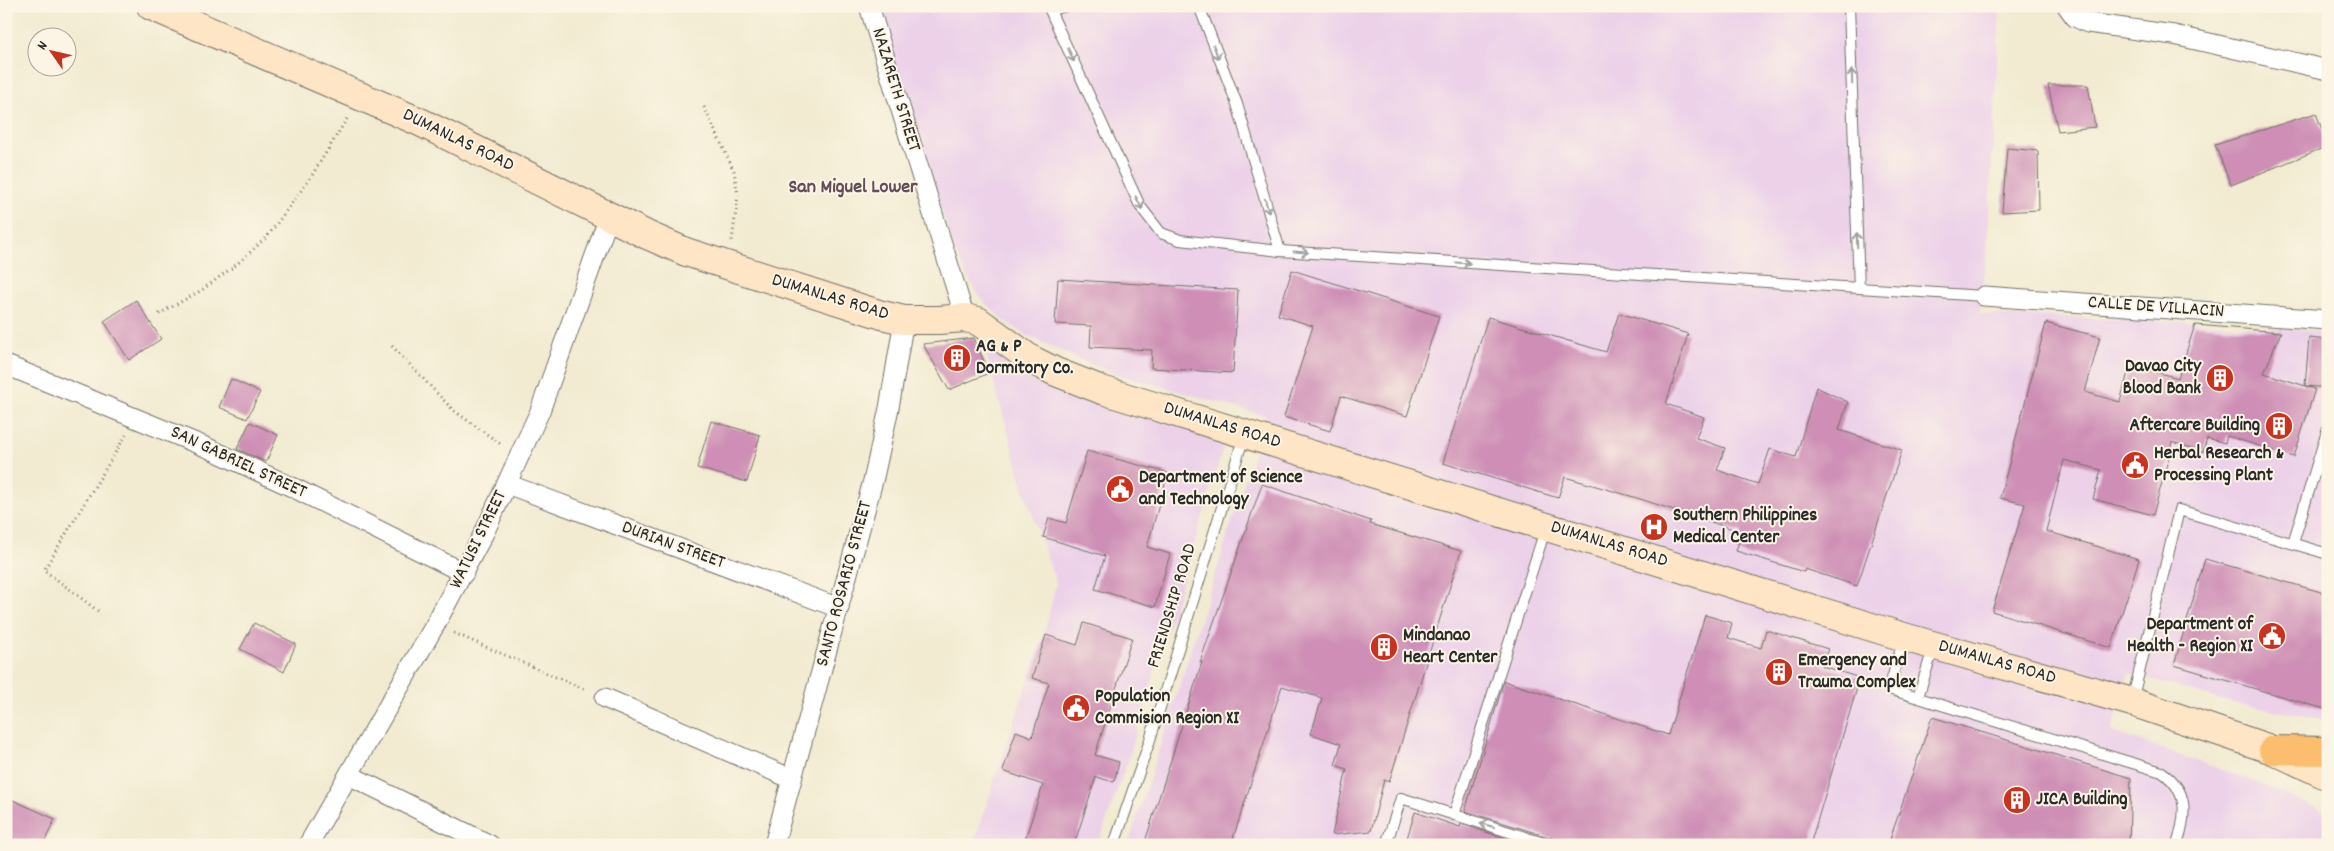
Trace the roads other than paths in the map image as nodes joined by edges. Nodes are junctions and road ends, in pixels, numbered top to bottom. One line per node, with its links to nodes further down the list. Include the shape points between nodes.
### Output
1 (151, 6): 9 (main road, DUMANLAS ROAD, via 361,96)
2 (869, 6): 13 (street, NAZARETH STREET)
3 (1067, 6): 7 (lane)
4 (1199, 6): 10 (lane, one-way to 10, via 1237,104)
5 (1849, 6): 11 (lane, one-way to 5)
6 (2067, 6): 8 (street, via 2074,17 2088,23 2174,35)
7 (1050, 8): 10 (lane, one-way to 10, via 1140,206 1150,221 1161,232 1180,240)
8 (2328, 70)
9 (608, 216): 14 (main road, DUMANLAS ROAD, via 646,235 727,266 833,301); 19 (street, WATUSI STREET, via 540,411)
10 (1280, 251): 11 (lane, one-way to 11)
11 (1859, 288): 12 (lane)
12 (1984, 296): 15 (street, CALLE DE VILLACIN)
13 (966, 318): 14 (main road, DUMANLAS ROAD); 18 (main road, DUMANLAS ROAD, via 978,321 1030,359 1068,377)
14 (904, 320): 24 (street, SANTO ROSARIO STREET, via 874,477)
15 (2328, 320)
16 (6, 365): 23 (street, SAN GABRIEL STREET, via 137,418 292,487)
17 (2328, 428): 21 (lane)
18 (1245, 434): 20 (main road, DUMANLAS ROAD); 39 (lane, FRIENDSHIP ROAD)
19 (507, 484): 23 (street, WATUSI STREET); 24 (street, DURIAN STREET)
20 (1546, 526): 25 (main road, DUMANLAS ROAD); 35 (lane)
21 (2293, 543): 22 (lane); 29 (lane, via 2179,510)
22 (2328, 554)
23 (464, 573): 32 (street, WATUSI STREET)
24 (839, 608): 34 (street, SANTO ROSARIO STREET)
25 (1904, 637): 26 (main road, DUMANLAS ROAD); 27 (lane, via 1888,689)
26 (1934, 645): 27 (lane); 29 (main road, DUMANLAS ROAD)
27 (1918, 697): 42 (lane, via 2162,772 2173,779 2184,803 2185,821)
28 (605, 698): 34 (street)
29 (2132, 702): 30 (main road, DUMANLAS ROAD)
30 (2273, 750): 31 (main road); 33 (main road, DUMANLAS ROAD)
31 (2328, 751)
32 (348, 775): 36 (street, WATUSI STREET); 37 (street)
33 (2328, 776)
34 (792, 779): 38 (street, SANTO ROSARIO STREET)
35 (1454, 815): 40 (lane, via 1401,798); 41 (lane, one-way to 35)
36 (308, 845)
37 (490, 845)
38 (774, 845)
39 (1114, 845)
40 (1386, 845)
41 (1550, 845)
42 (2177, 845)

